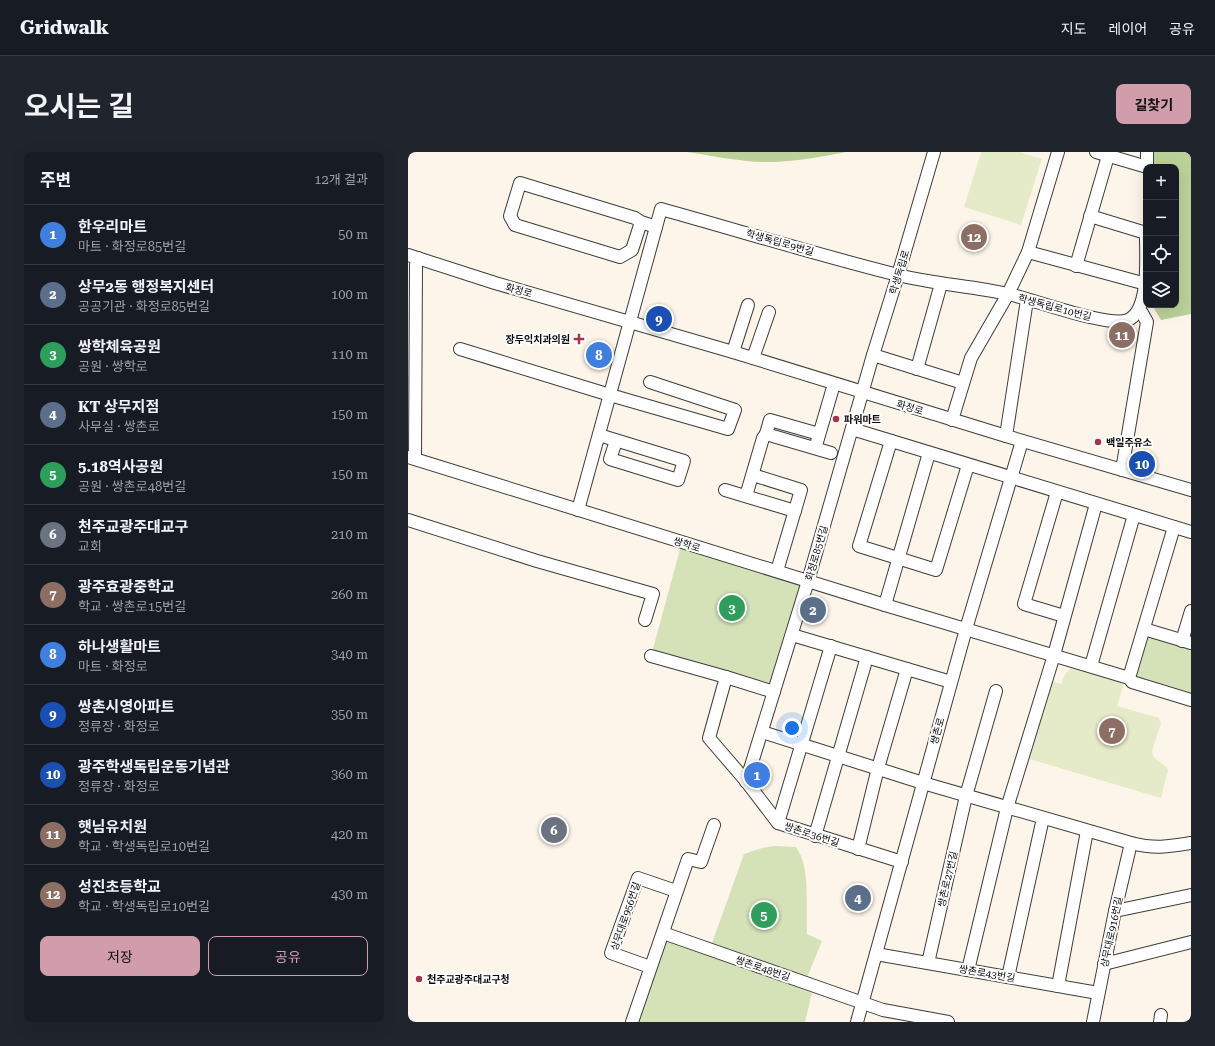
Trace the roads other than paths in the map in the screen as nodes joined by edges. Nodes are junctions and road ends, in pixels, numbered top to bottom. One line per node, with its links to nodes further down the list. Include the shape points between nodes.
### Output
1 (934, 152): 15 (street, 학생독립로)
2 (1058, 152): 12 (street)
3 (1096, 152): 5 (street)
4 (1147, 152): 6 (street)
5 (1108, 156): 7 (street); 8 (street)
6 (1147, 164)
7 (1143, 166)
8 (1090, 216): 11 (street); 14 (street)
9 (640, 222): 9 (street, via 635,218 520,183 510,216 515,225 620,257 632,250); 10 (street)
10 (656, 226): 15 (street, 학생독립로9번길, via 662,209); 24 (street)
11 (1143, 232)
12 (1028, 252): 14 (street); 18 (street)
13 (413, 257): 24 (street, 화정로); 47 (street, via 416,265)
14 (1076, 266): 16 (street)
15 (898, 275): 17 (street, 학생독립로10번길); 27 (street, 학생독립로)
16 (1143, 283)
17 (941, 284): 18 (street, 학생독립로10번길); 29 (street)
18 (1008, 294): 20 (street, 학생독립로10번길); 31 (street, via 971,358)
19 (1143, 294): 22 (street)
20 (1026, 300): 22 (street, 학생독립로10번길, via 1117,322 1128,320 1136,315); 40 (street)
21 (748, 306): 26 (street)
22 (1138, 310): 49 (street, via 1147,322)
23 (769, 312): 28 (street)
24 (630, 322): 26 (street, 화정로); 34 (street)
25 (460, 349): 34 (street)
26 (733, 352): 28 (street, 화정로)
27 (873, 355): 29 (street); 33 (street, 학생독립로)
28 (754, 358): 32 (street, 화정로)
29 (917, 369): 31 (street)
30 (650, 382): 34 (street, via 734,410 728,429)
31 (963, 383): 35 (street)
32 (834, 384): 33 (street, 화정로); 38 (street)
33 (862, 392): 35 (street, 화정로); 36 (street, 화정로85번길)
34 (610, 395): 39 (street)
35 (952, 420): 40 (street, 화정로)
36 (852, 429): 42 (street); 65 (street, 화정로85번길)
37 (766, 434): 38 (street, via 770,420); 44 (street); 50 (street)
38 (819, 434): 44 (street)
39 (599, 435): 41 (street); 57 (street)
40 (1006, 436): 43 (street, 화정로)
41 (616, 440): 41 (street, via 684,462 678,480 610,459)
42 (891, 441): 46 (street); 63 (street, via 860,546)
43 (1022, 441): 49 (street, 화정로); 51 (street, 쌍촌로)
44 (815, 448): 45 (street)
45 (830, 453)
46 (929, 453): 48 (street); 63 (street)
47 (410, 460): 57 (street, 쌍학로)
48 (968, 465): 51 (street); 63 (street, via 936,570)
49 (1122, 470): 53 (street, 화정로)
50 (753, 474): 55 (street); 58 (street, via 801,490)
51 (1011, 478): 54 (street); 70 (street, 쌍촌로)
52 (725, 490): 55 (street)
53 (1191, 490)
54 (1057, 492): 56 (street); 68 (street, via 1024,604)
55 (746, 496): 58 (street)
56 (1096, 504): 59 (street); 68 (street)
57 (578, 510): 64 (street, 쌍학로)
58 (795, 511): 64 (street)
59 (1134, 515): 61 (street); 78 (street)
60 (408, 520): 69 (street, via 653,594)
61 (1174, 527): 62 (street); 71 (street)
62 (1191, 532)
63 (898, 558): 66 (street)
64 (777, 571): 65 (street, 쌍학로)
65 (808, 581): 66 (street, 쌍학로); 72 (street, 화정로85번길)
66 (885, 605): 70 (street, 쌍학로)
67 (1191, 611): 73 (street)
68 (1064, 616): 75 (street)
69 (645, 620)
70 (966, 629): 75 (street, 쌍학로); 82 (street, 쌍촌로)
71 (1144, 629): 73 (street); 81 (street)
72 (792, 635): 74 (street); 84 (street, 화정로85번길)
73 (1186, 642)
74 (831, 646): 77 (street); 87 (street)
75 (1054, 655): 78 (street, 쌍학로); 93 (street)
76 (651, 656): 80 (street)
77 (867, 657): 79 (street); 88 (street)
78 (1091, 666): 81 (street, 쌍학로)
79 (907, 669): 82 (street); 89 (street)
80 (726, 677): 84 (street); 90 (street, 쌍촌로36번길, via 709,738)
81 (1129, 678): 85 (street, 쌍학로, via 1132,682)
82 (951, 682): 91 (street, 쌍촌로)
83 (996, 691): 92 (street, 쌍촌로27번길)
84 (774, 692): 86 (street, 화정로85번길)
85 (1191, 700)
86 (762, 732): 87 (street); 90 (street, 화정로85번길)
87 (802, 745): 88 (street); 95 (street)
88 (839, 756): 89 (street); 98 (street)
89 (878, 768): 91 (street); 101 (street)
90 (746, 782): 95 (street, 쌍촌로36번길)
91 (922, 783): 92 (street); 102 (street, 쌍촌로)
92 (966, 796): 93 (street); 109 (street, 쌍촌로27번길)
93 (1008, 808): 94 (street); 112 (street)
94 (1043, 818): 97 (street); 113 (street)
95 (778, 823): 98 (street, 쌍촌로36번길)
96 (714, 825): 103 (street, via 701,862 688,859)
97 (1087, 831): 99 (street); 114 (street)
98 (815, 836): 101 (street, 쌍촌로36번길)
99 (1131, 843): 100 (street, via 1165,848); 105 (street, 상무대로916번길)
100 (1191, 843)
101 (858, 849): 102 (street, 쌍촌로36번길)
102 (902, 862): 108 (street, 쌍촌로)
103 (676, 892): 106 (street); 111 (street, 상무대로956번길, via 638,878 611,953)
104 (1191, 895): 105 (street)
105 (1115, 911): 110 (street, 상무대로916번길)
106 (663, 933): 111 (street); 116 (street, 쌍촌로48번길)
107 (1191, 942): 110 (street)
108 (876, 954): 109 (street, 쌍촌로43번길); 116 (street, 쌍촌로)
109 (928, 963): 112 (street, 쌍촌로43번길)
110 (1104, 964): 115 (street, 상무대로916번길)
111 (650, 967): 117 (street)
112 (968, 970): 113 (street, 쌍촌로43번길)
113 (1008, 977): 114 (street, 쌍촌로43번길)
114 (1058, 986): 115 (street, 쌍촌로43번길)
115 (1098, 993): 120 (street, 상무대로916번길)
116 (862, 1004): 118 (street, 쌍촌로); 119 (street, 쌍촌로48번길)
117 (632, 1022)
118 (857, 1022)
119 (948, 1022)
120 (1093, 1022)

